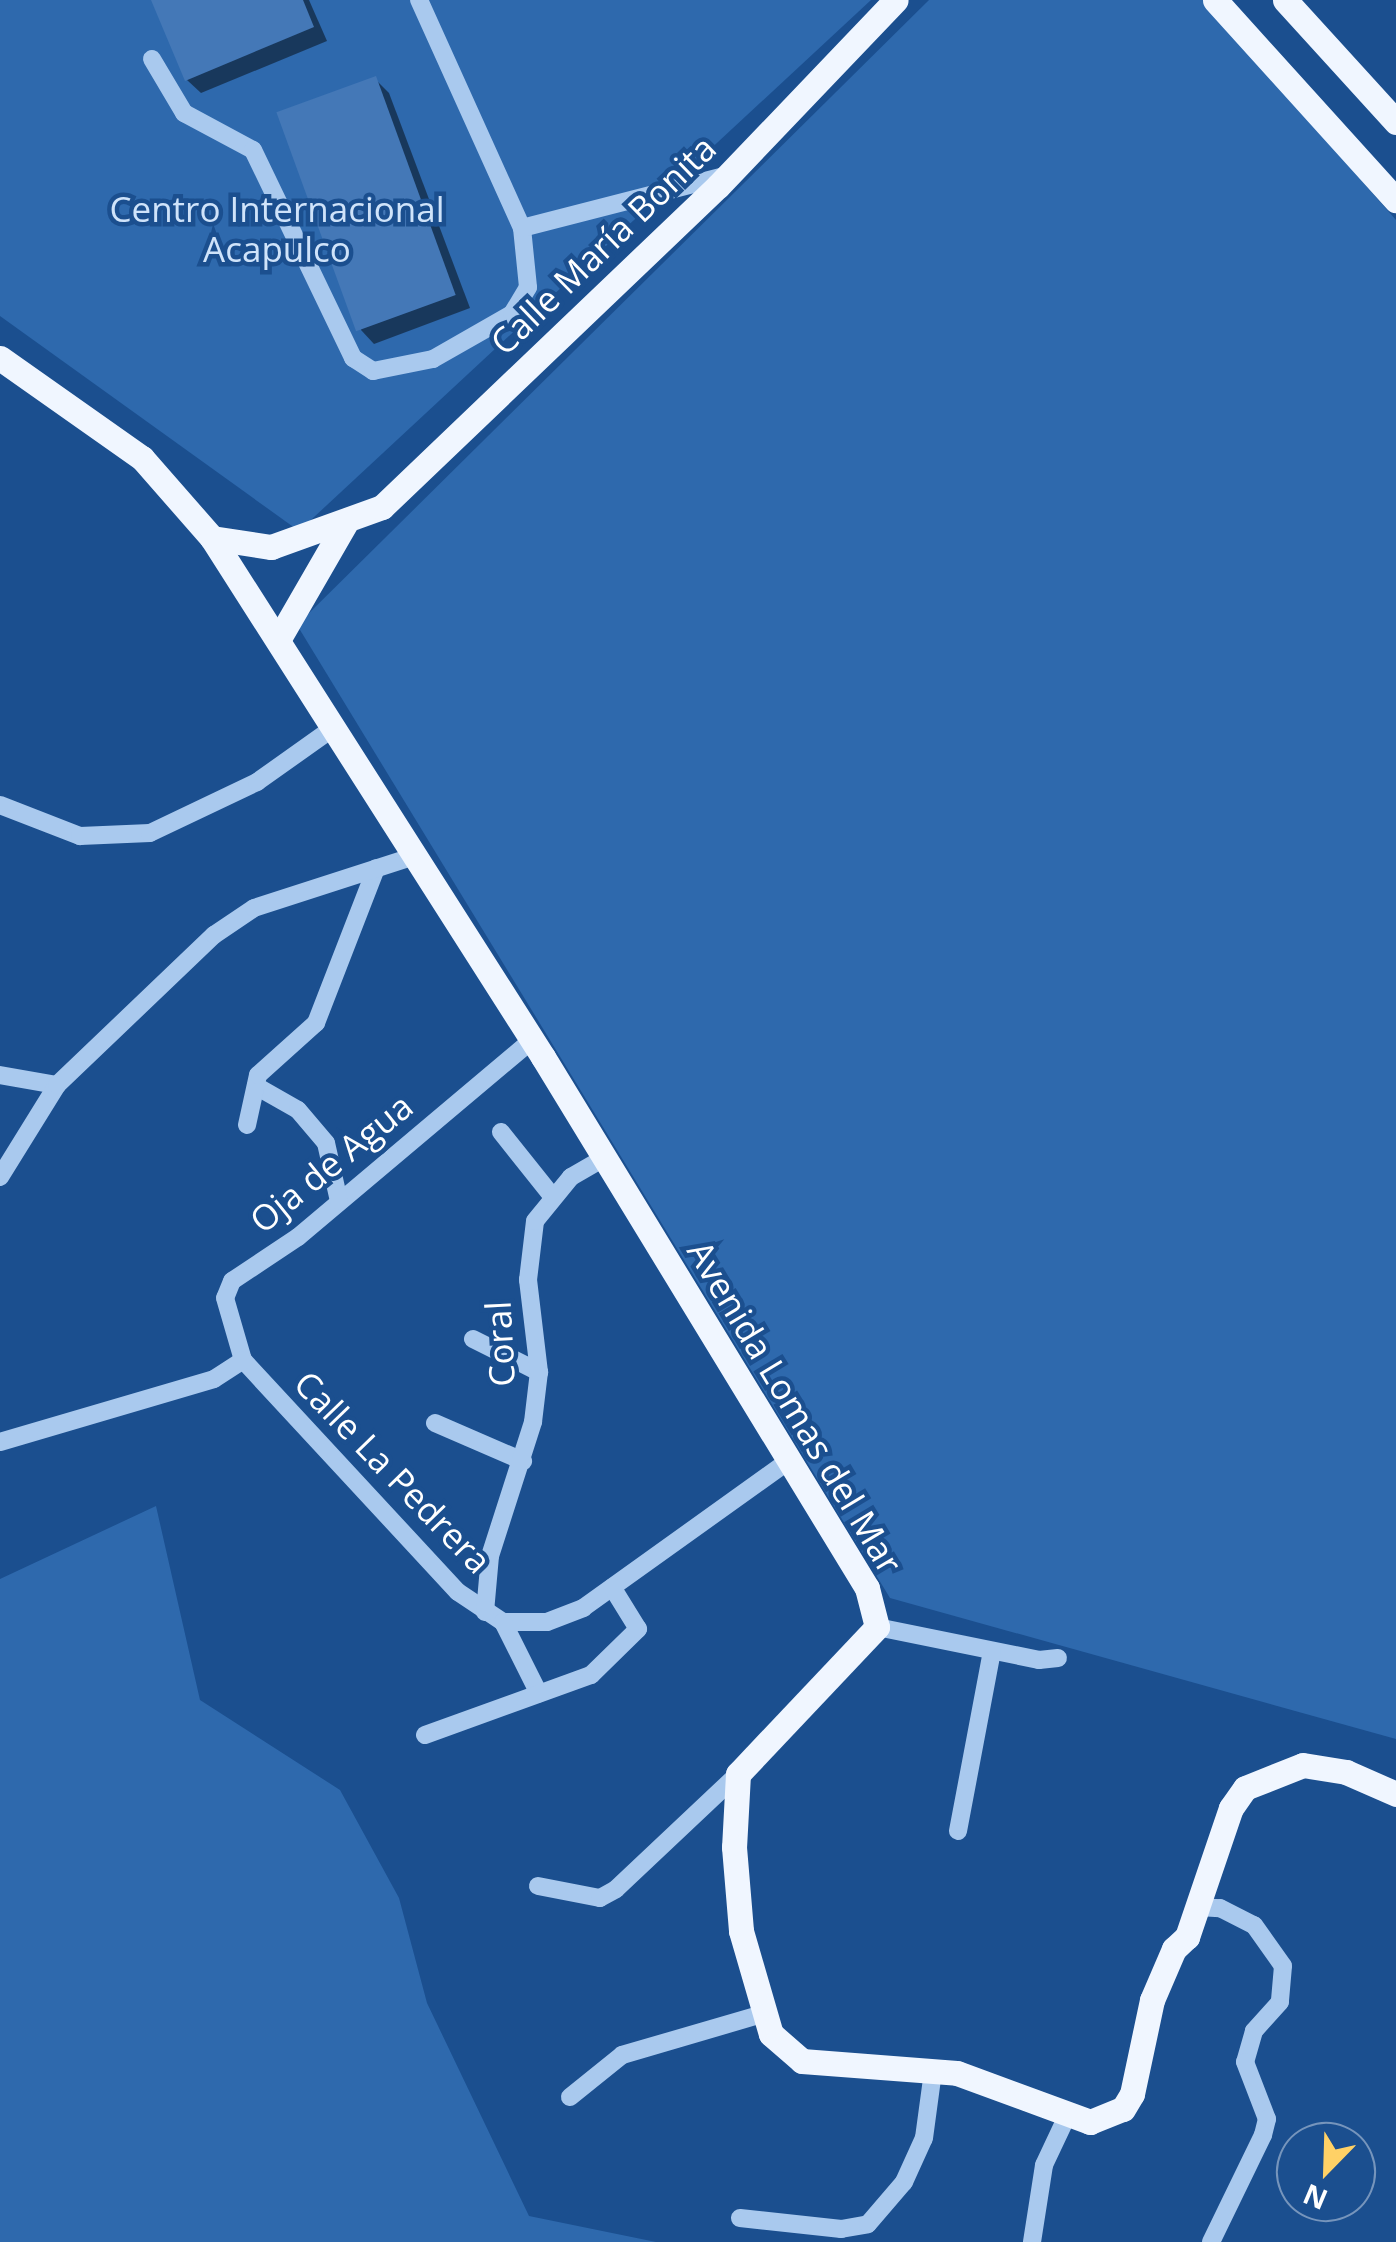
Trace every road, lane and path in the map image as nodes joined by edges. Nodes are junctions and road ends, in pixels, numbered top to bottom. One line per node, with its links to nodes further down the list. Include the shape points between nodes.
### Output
1 (419, 0): 9 (street, via 481,150)
2 (896, 0): 7 (main road, Calle María Bonita)
3 (1215, 0): 8 (main road)
4 (1285, 0): 6 (main road)
5 (152, 59): 9 (street, via 184,113 254,150 353,358 373,371 433,359 512,314 528,287)
6 (1396, 122)
7 (728, 176): 9 (street); 11 (main road, Calle María Bonita, via 382,506)
8 (1396, 200)
9 (522, 228)
10 (0, 358): 12 (main road, Avenida Lomas del Mar, via 142,458)
11 (345, 524): 12 (main road, Calle María Bonita, via 271,547); 13 (main road, Calle María Bonita)
12 (212, 538): 13 (main road, Avenida Lomas del Mar)
13 (278, 640): 14 (main road, Avenida Lomas del Mar)
14 (333, 728): 15 (street, via 256,782 150,832 80,836); 16 (main road, Avenida Lomas del Mar)
15 (0, 805)
16 (415, 856): 17 (street); 18 (main road, Avenida Lomas del Mar)
17 (376, 868): 20 (street, via 254,908 214,935); 21 (street, via 316,1023 274,1057)
18 (532, 1040): 24 (main road, Avenida Lomas del Mar); 27 (street, Oja de Agua)
19 (0, 1075): 20 (street)
20 (56, 1084): 25 (street)
21 (256, 1086): 22 (street); 27 (street, via 298,1110 326,1143)
22 (246, 1125)
23 (501, 1132): 26 (street)
24 (604, 1158): 26 (street, Coral); 34 (main road, Avenida Lomas del Mar)
25 (0, 1177)
26 (552, 1196): 30 (street, Coral, via 535,1221 530,1245)
27 (339, 1201): 29 (street, Oja de Agua, via 232,1281 225,1298)
28 (473, 1340): 30 (street)
29 (243, 1360): 32 (street, via 214,1379); 36 (street, Calle La Pedrera, via 344,1474)
30 (539, 1372): 33 (street, Coral)
31 (435, 1422): 33 (street)
32 (0, 1442)
33 (522, 1461): 36 (street, Coral, via 490,1556)
34 (788, 1462): 35 (street); 38 (main road, Avenida Lomas del Mar, via 867,1588)
35 (612, 1587): 37 (street, via 547,1622); 41 (street, via 636,1621 635,1638 591,1675)
36 (485, 1612): 37 (street, Calle La Pedrera)
37 (503, 1622): 41 (street)
38 (877, 1627): 39 (street); 43 (main road, Avenida Lomas del Mar)
39 (992, 1651): 40 (street); 45 (street)
40 (1058, 1658)
41 (538, 1694): 42 (street)
42 (425, 1735)
43 (738, 1774): 46 (street, via 600,1898); 48 (main road, via 734,1848 741,1931)
44 (1396, 1794): 47 (main road, via 1346,1772 1303,1764 1244,1788)
45 (958, 1831)
46 (538, 1886)
47 (1198, 1907): 51 (main road, via 1152,2000 1124,2109 1090,2122); 54 (street, via 1220,1908 1254,1926 1283,1966 1280,2002 1254,2031 1245,2062 1267,2120)
48 (762, 2014): 49 (main road, via 771,2034 802,2061); 50 (street, via 622,2055)
49 (933, 2070): 51 (main road); 52 (street, via 924,2138 904,2182 868,2224 842,2229)
50 (570, 2097)
51 (1068, 2114): 53 (street, via 1044,2165)
52 (740, 2218)
53 (1032, 2242)
54 (1211, 2242)

